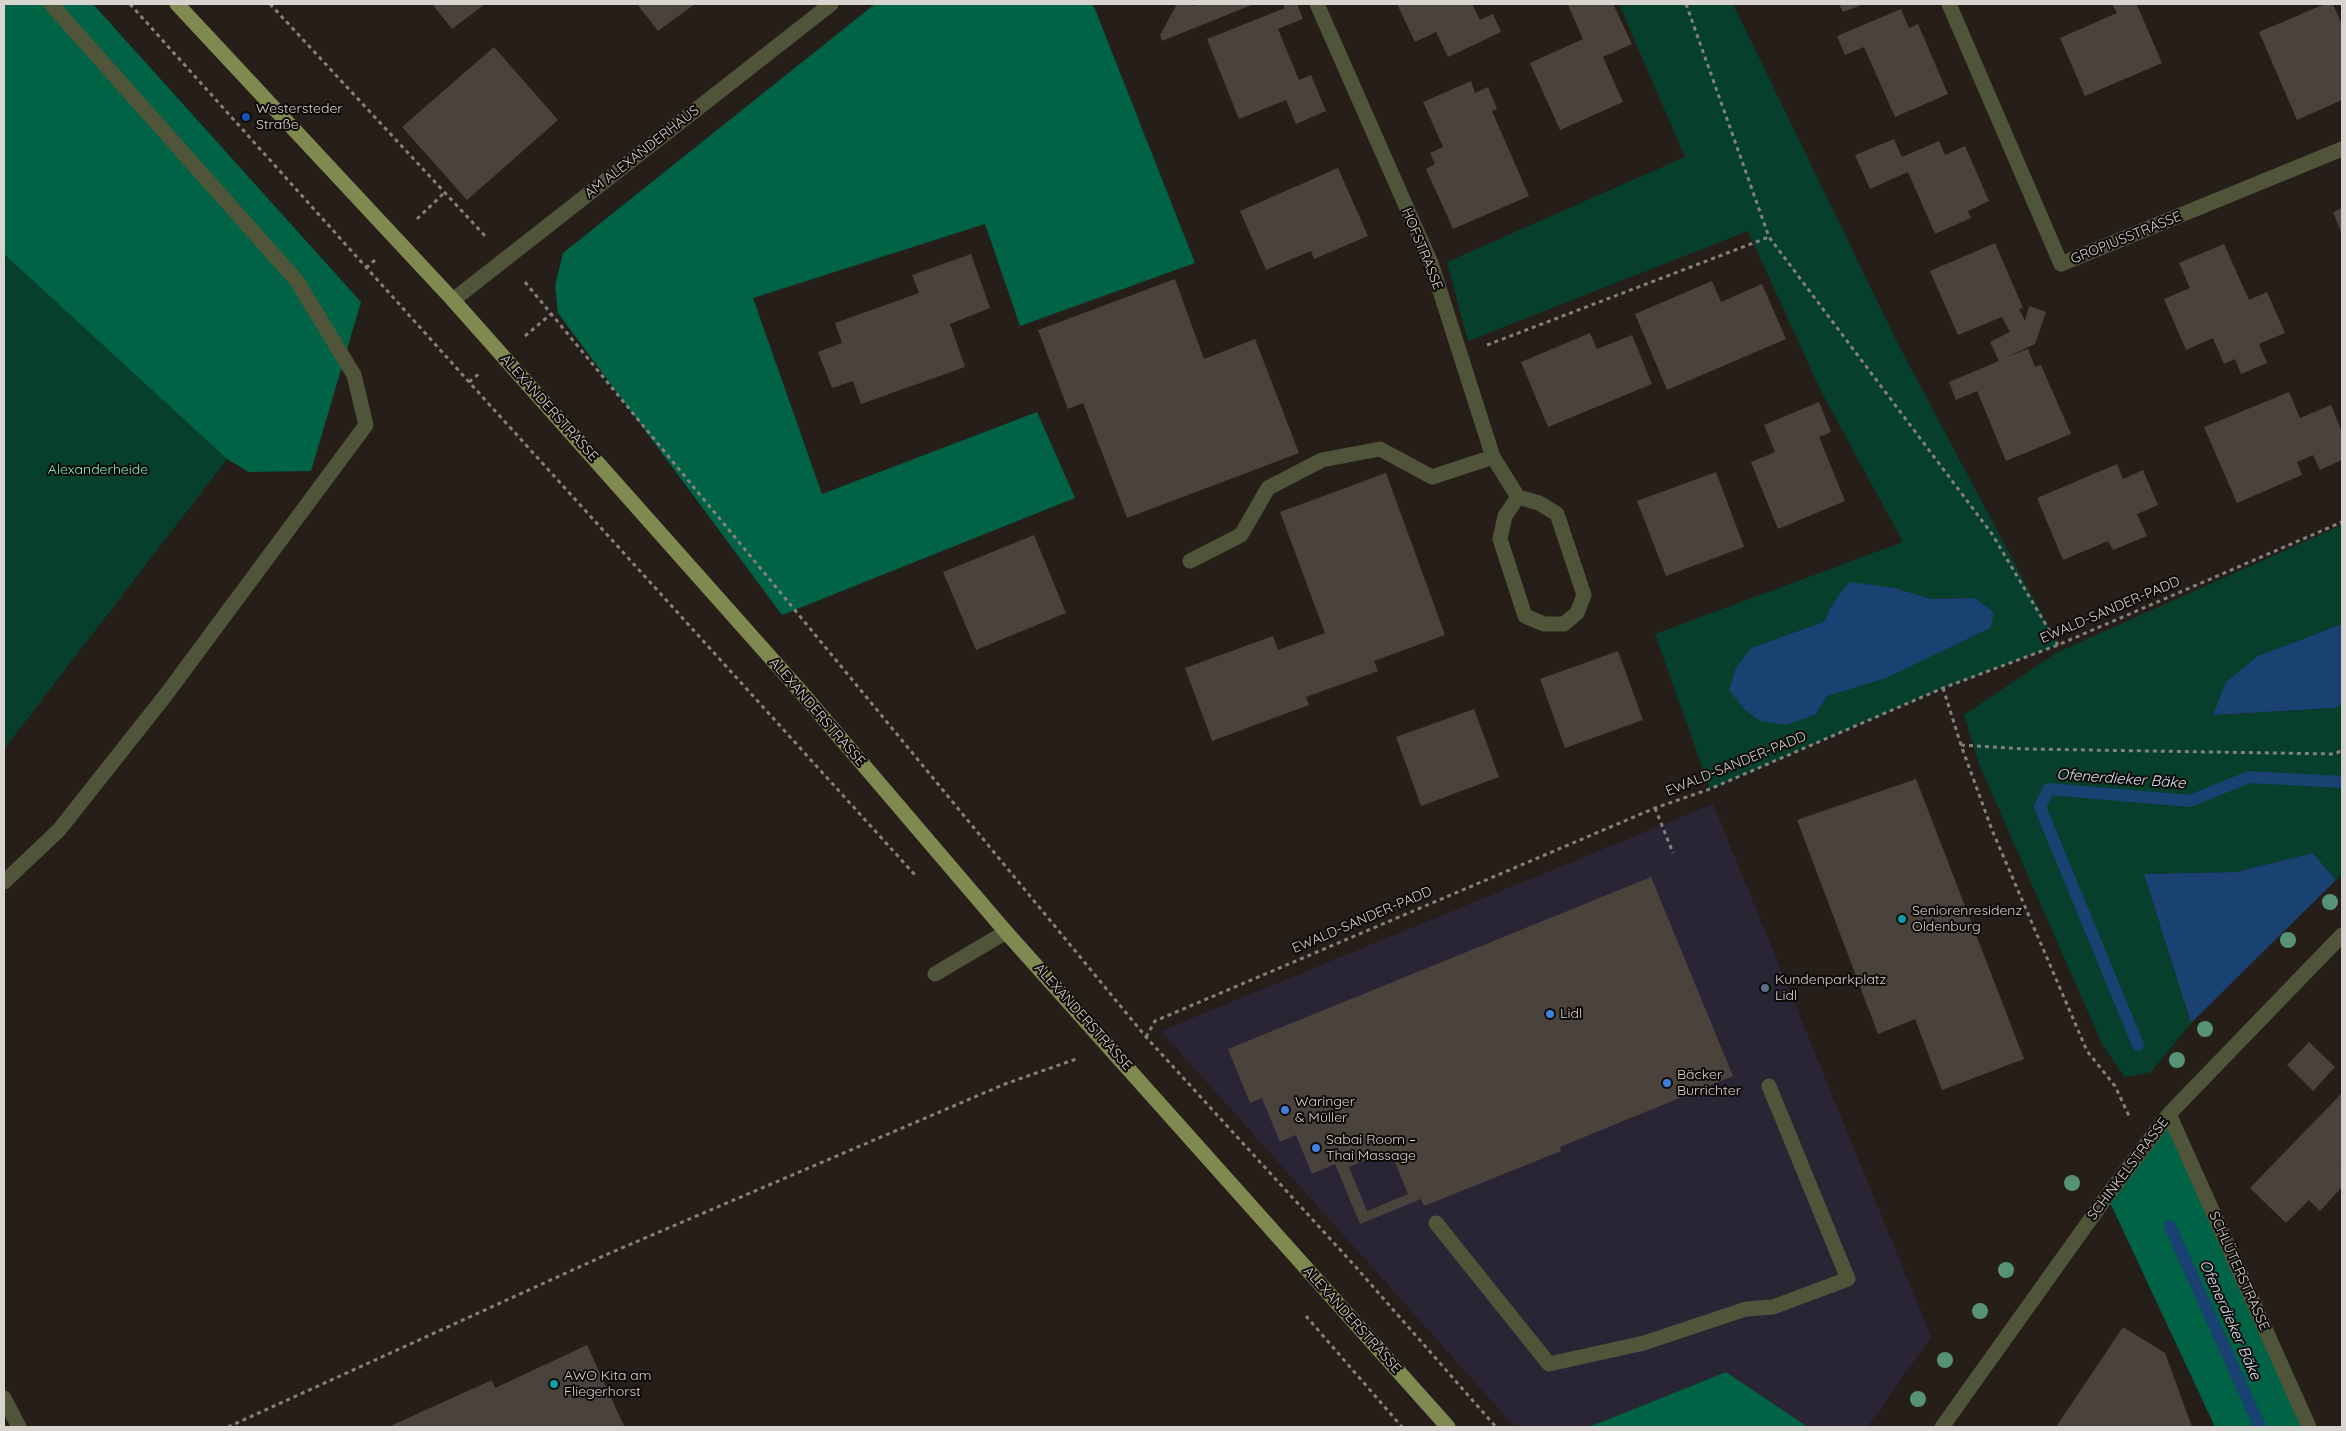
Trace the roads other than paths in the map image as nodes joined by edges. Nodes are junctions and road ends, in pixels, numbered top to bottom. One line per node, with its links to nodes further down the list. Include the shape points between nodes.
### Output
1 (51, 4): 11 (street, via 297,281 354,375 366,425 159,704 59,830)
2 (177, 4): 7 (main road, ALEXANDERSTRASSE)
3 (831, 4): 7 (street, AM ALEXANDERHAUS)
4 (1317, 4): 8 (street, HOFSTRASSE, via 1431,263)
5 (1949, 4): 6 (street, GROPIUSSTRASSE, via 2061,264)
6 (2342, 149)
7 (453, 300): 12 (main road, ALEXANDERSTRASSE, via 808,701)
8 (1493, 457): 9 (street, HOFSTRASSE); 10 (street, via 1432,477 1380,449 1322,460 1268,488 1241,535)
9 (1518, 497): 9 (street, via 1505,516 1500,539 1525,616 1544,624 1564,624 1577,613 1584,595 1557,514 1539,503)
10 (1190, 561)
11 (4, 882)
12 (1006, 932): 14 (street); 20 (main road, ALEXANDERSTRASSE)
13 (2342, 935): 16 (street, SCHINKELSTRASSE)
14 (935, 974)
15 (1768, 1086): 17 (street, via 1848,1279 1772,1307 1746,1309 1644,1343 1548,1364)
16 (2169, 1114): 21 (street, SCHINKELSTRASSE); 22 (street, SCHLÜTERSTRASSE)
17 (1436, 1223)
18 (4, 1398): 19 (street)
19 (20, 1427)
20 (1448, 1427)
21 (1942, 1427)
22 (2309, 1427)

